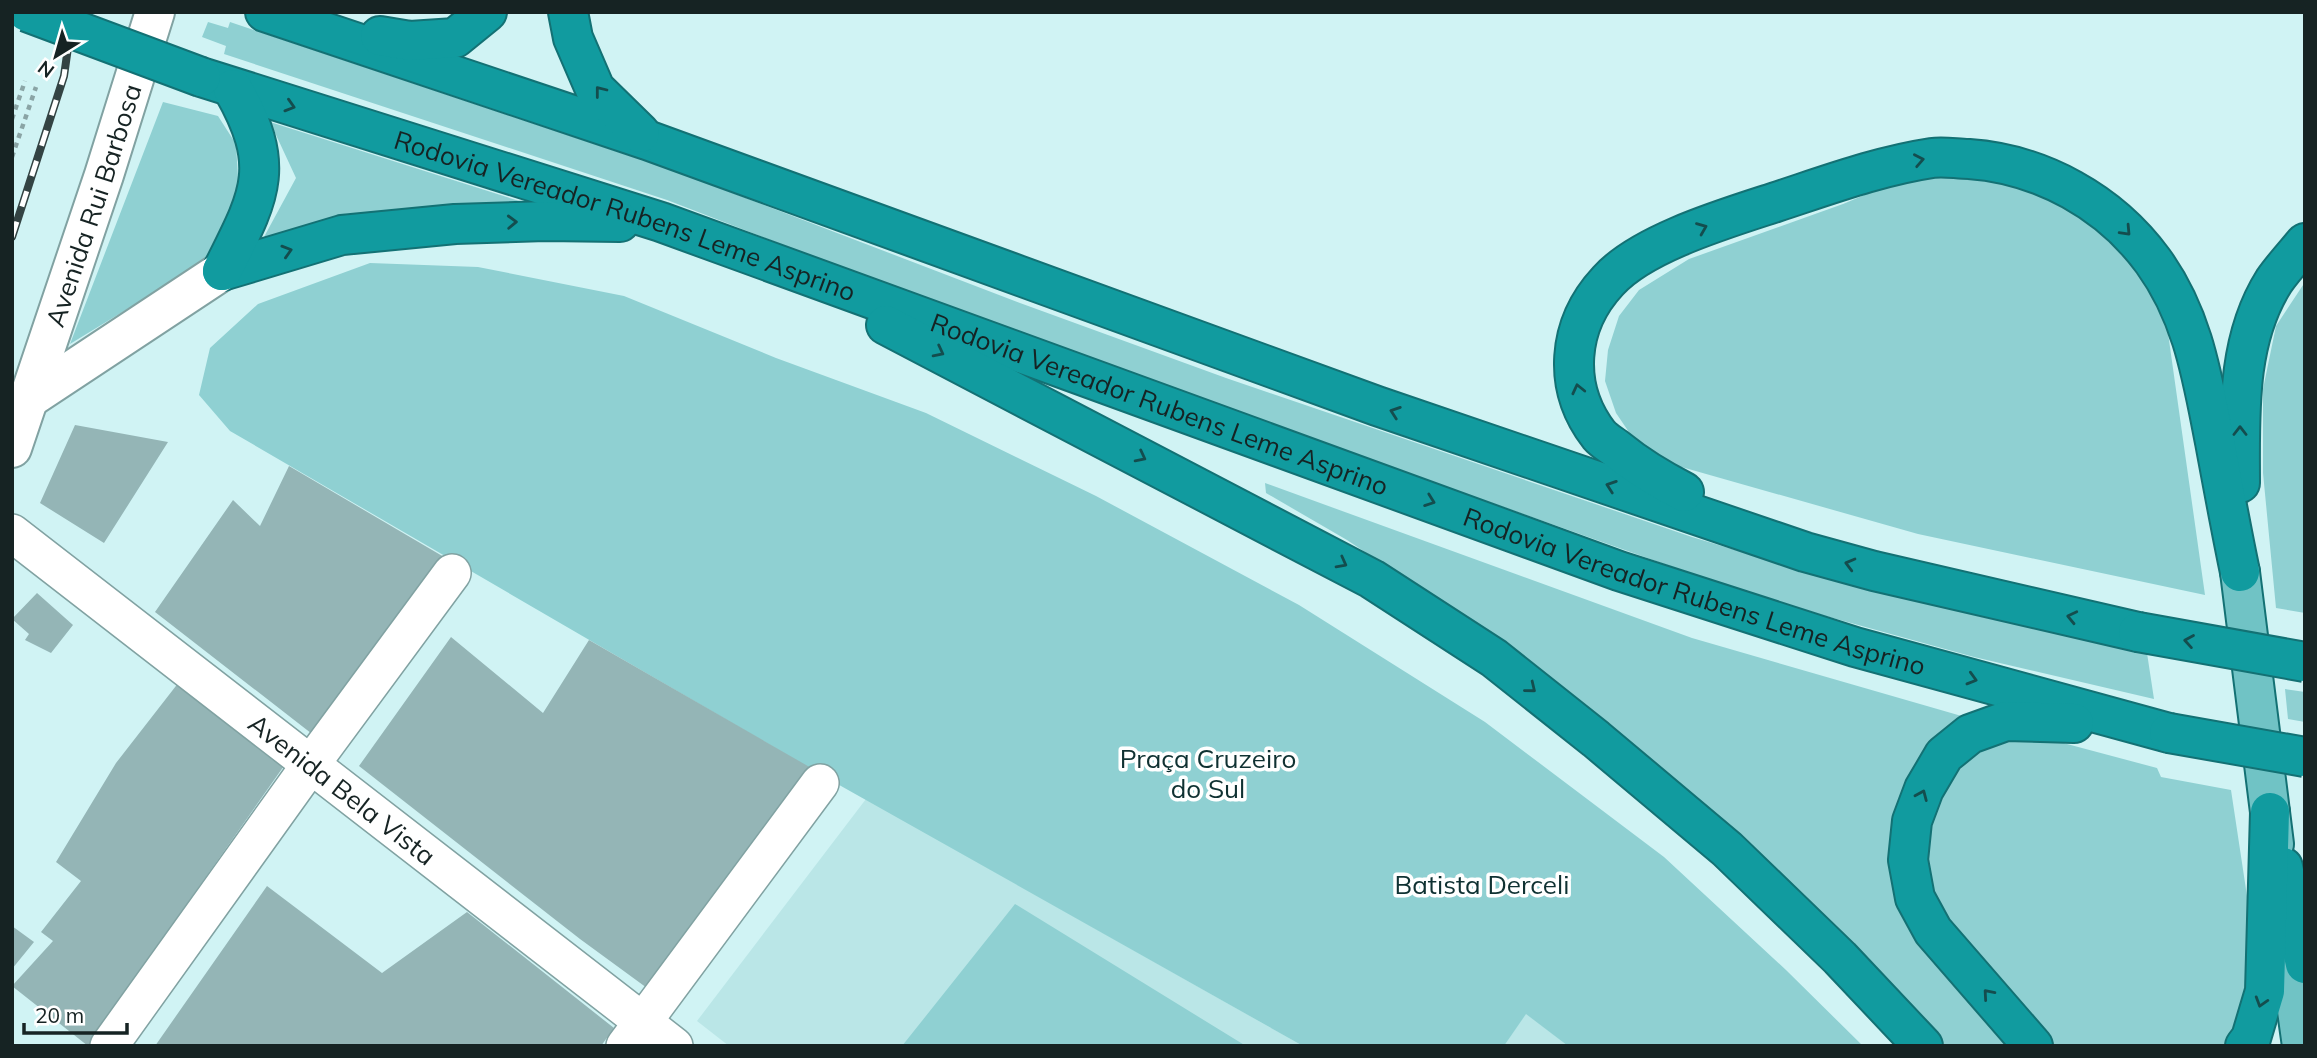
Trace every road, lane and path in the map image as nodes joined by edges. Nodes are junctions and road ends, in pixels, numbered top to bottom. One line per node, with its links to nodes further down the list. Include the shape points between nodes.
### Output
1 (27, 12): 7 (highway, Rodovia Vereador Rubens Leme Asprino, bridge)
2 (155, 12): 16 (main road, Avenida Rui Barbosa)
3 (487, 12): 5 (highway, via 455,38 410,41)
4 (568, 12): 10 (highway, one-way to 4, via 595,89 573,38)
5 (272, 15): 10 (highway)
6 (25, 81): 9 (path)
7 (217, 83): 12 (highway, Rodovia Vereador Rubens Leme Asprino, one-way to 12); 15 (highway, via 250,124 260,165 246,224)
8 (36, 87): 11 (path)
9 (12, 119)
10 (647, 140): 19 (highway, one-way to 10, via 1377,406)
11 (12, 157)
12 (661, 222): 14 (highway, Rodovia Vereador Rubens Leme Asprino); 15 (highway, one-way to 12, via 342,234 545,221)
13 (2305, 243): 20 (highway, one-way to 13, via 2240,393 2252,329 2274,282)
14 (747, 253): 23 (highway, Rodovia Vereador Rubens Leme Asprino, one-way to 23, via 1619,572 1856,647); 32 (highway, one-way to 32, via 1372,579 1494,658 1727,849)
15 (222, 271): 16 (main road, Avenida Rui Barbosa)
16 (30, 398): 17 (main road, Avenida Rui Barbosa)
17 (12, 448)
18 (12, 533): 25 (street, Avenida Bela Vista)
19 (1805, 552): 20 (highway, one-way to 20, via 1648,474 1600,436 1577,394 1573,352 1585,314 1608,280 1643,254 1703,227 1881,168 1936,157 2023,169 2074,189 2114,218 2151,258 2175,295 2198,357); 22 (highway, one-way to 19, bridge, via 2138,632)
20 (2239, 572): 27 (main road)
21 (452, 573): 25 (street)
22 (2305, 662)
23 (2152, 729): 24 (highway, Rodovia Vereador Rubens Leme Asprino, bridge); 33 (highway, one-way to 23, via 1933,931 1915,898 1908,860 1912,821 1924,789 1944,755 1970,734 2007,721)
24 (2305, 757)
25 (311, 764): 29 (street, Avenida Bela Vista); 30 (street)
26 (820, 783): 29 (street)
27 (2270, 812): 28 (highway); 34 (highway, one-way to 34, via 2265,991); 35 (main road)
28 (2305, 964)
29 (634, 1034): 31 (street, Avenida Bela Vista)
30 (109, 1046)
31 (674, 1046)
32 (1923, 1046)
33 (2033, 1046)
34 (2245, 1046)
35 (2302, 1046)

